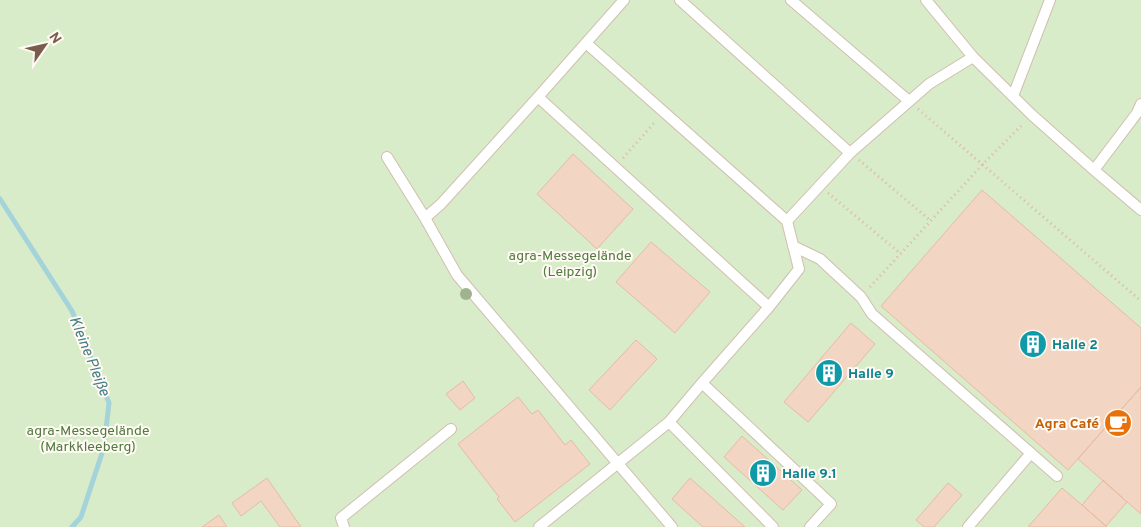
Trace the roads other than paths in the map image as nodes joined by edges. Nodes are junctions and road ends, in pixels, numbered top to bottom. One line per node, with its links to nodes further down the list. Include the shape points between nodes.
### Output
1 (624, 0): 6 (lane)
2 (680, 0): 12 (lane)
3 (791, 0): 10 (lane)
4 (926, 0): 7 (lane)
5 (1050, 0): 8 (lane)
6 (586, 43): 9 (lane); 17 (lane)
7 (973, 57): 8 (lane); 10 (lane, via 929,84)
8 (1013, 96): 14 (lane)
9 (538, 97): 16 (lane); 19 (lane)
10 (909, 102): 12 (lane)
11 (1140, 111): 14 (lane)
12 (850, 153): 17 (lane)
13 (387, 157): 16 (lane)
14 (1094, 170): 15 (lane)
15 (1141, 210)
16 (425, 218): 24 (lane, via 456,275)
17 (787, 221): 18 (lane)
18 (793, 246): 19 (lane, via 799,269); 23 (lane, via 820,259 861,297 872,314)
19 (769, 307): 20 (lane)
20 (702, 383): 21 (lane); 30 (lane, via 831,504)
21 (669, 422): 24 (lane); 29 (lane)
22 (451, 429): 26 (lane, via 341,518)
23 (1031, 453): 25 (lane); 31 (lane)
24 (618, 464): 27 (lane); 28 (lane)
25 (1057, 476)
26 (344, 527)
27 (539, 527)
28 (672, 527)
29 (773, 527)
30 (810, 527)
31 (968, 527)

